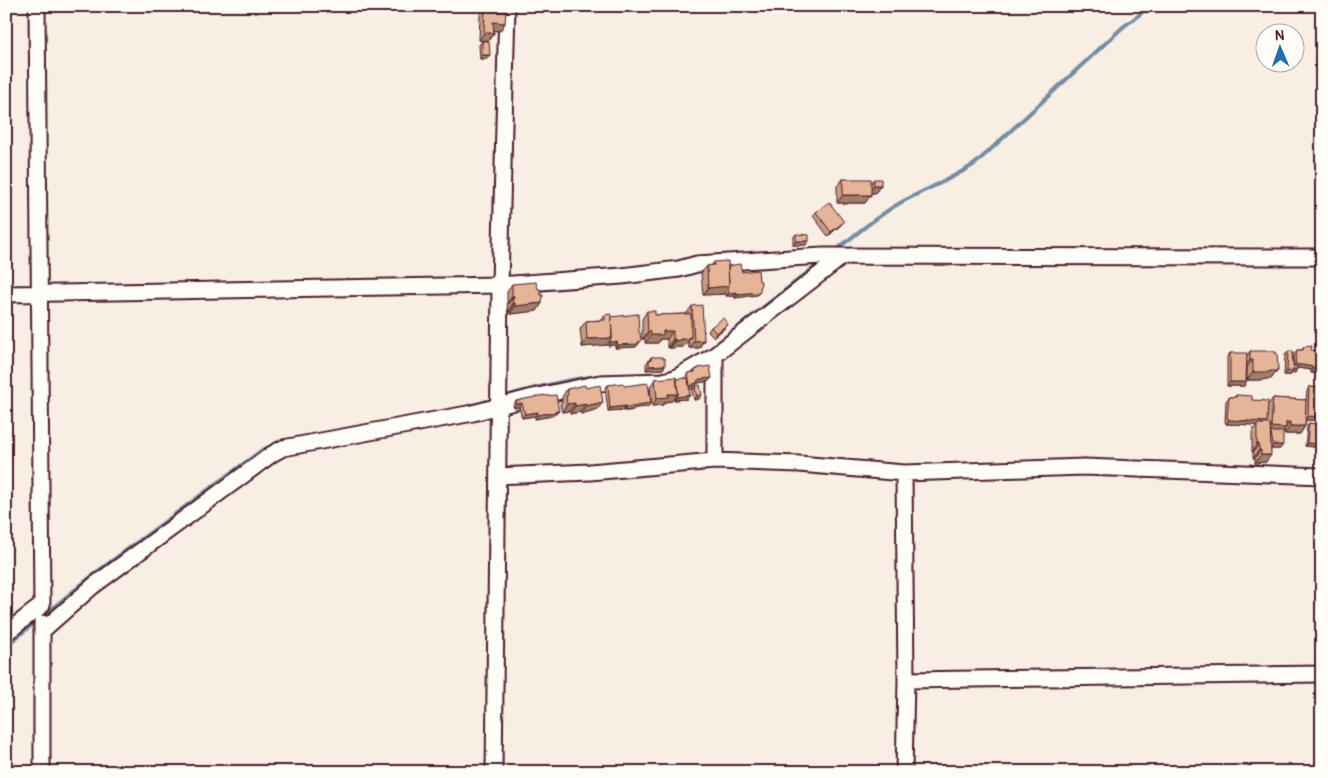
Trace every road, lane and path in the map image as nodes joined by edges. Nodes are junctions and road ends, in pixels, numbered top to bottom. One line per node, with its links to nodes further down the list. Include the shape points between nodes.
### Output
1 (36, 6): 7 (street)
2 (507, 6): 5 (street)
3 (833, 256): 4 (street); 5 (street, via 697,264 622,276); 8 (street)
4 (1322, 257)
5 (500, 285): 7 (street); 9 (street)
6 (6, 294): 7 (street)
7 (39, 294): 14 (street)
8 (715, 355): 9 (street, via 675,378 600,383 533,397); 10 (street)
9 (499, 400): 12 (street); 14 (street, via 463,415 284,448 94,586)
10 (715, 461): 11 (street); 12 (street)
11 (904, 473): 13 (street, via 1084,467); 17 (street)
12 (498, 476): 19 (street)
13 (1322, 476)
14 (42, 617): 15 (street); 18 (street)
15 (6, 633)
16 (1322, 674): 17 (street)
17 (906, 680): 20 (street)
18 (42, 772)
19 (494, 772)
20 (904, 772)

